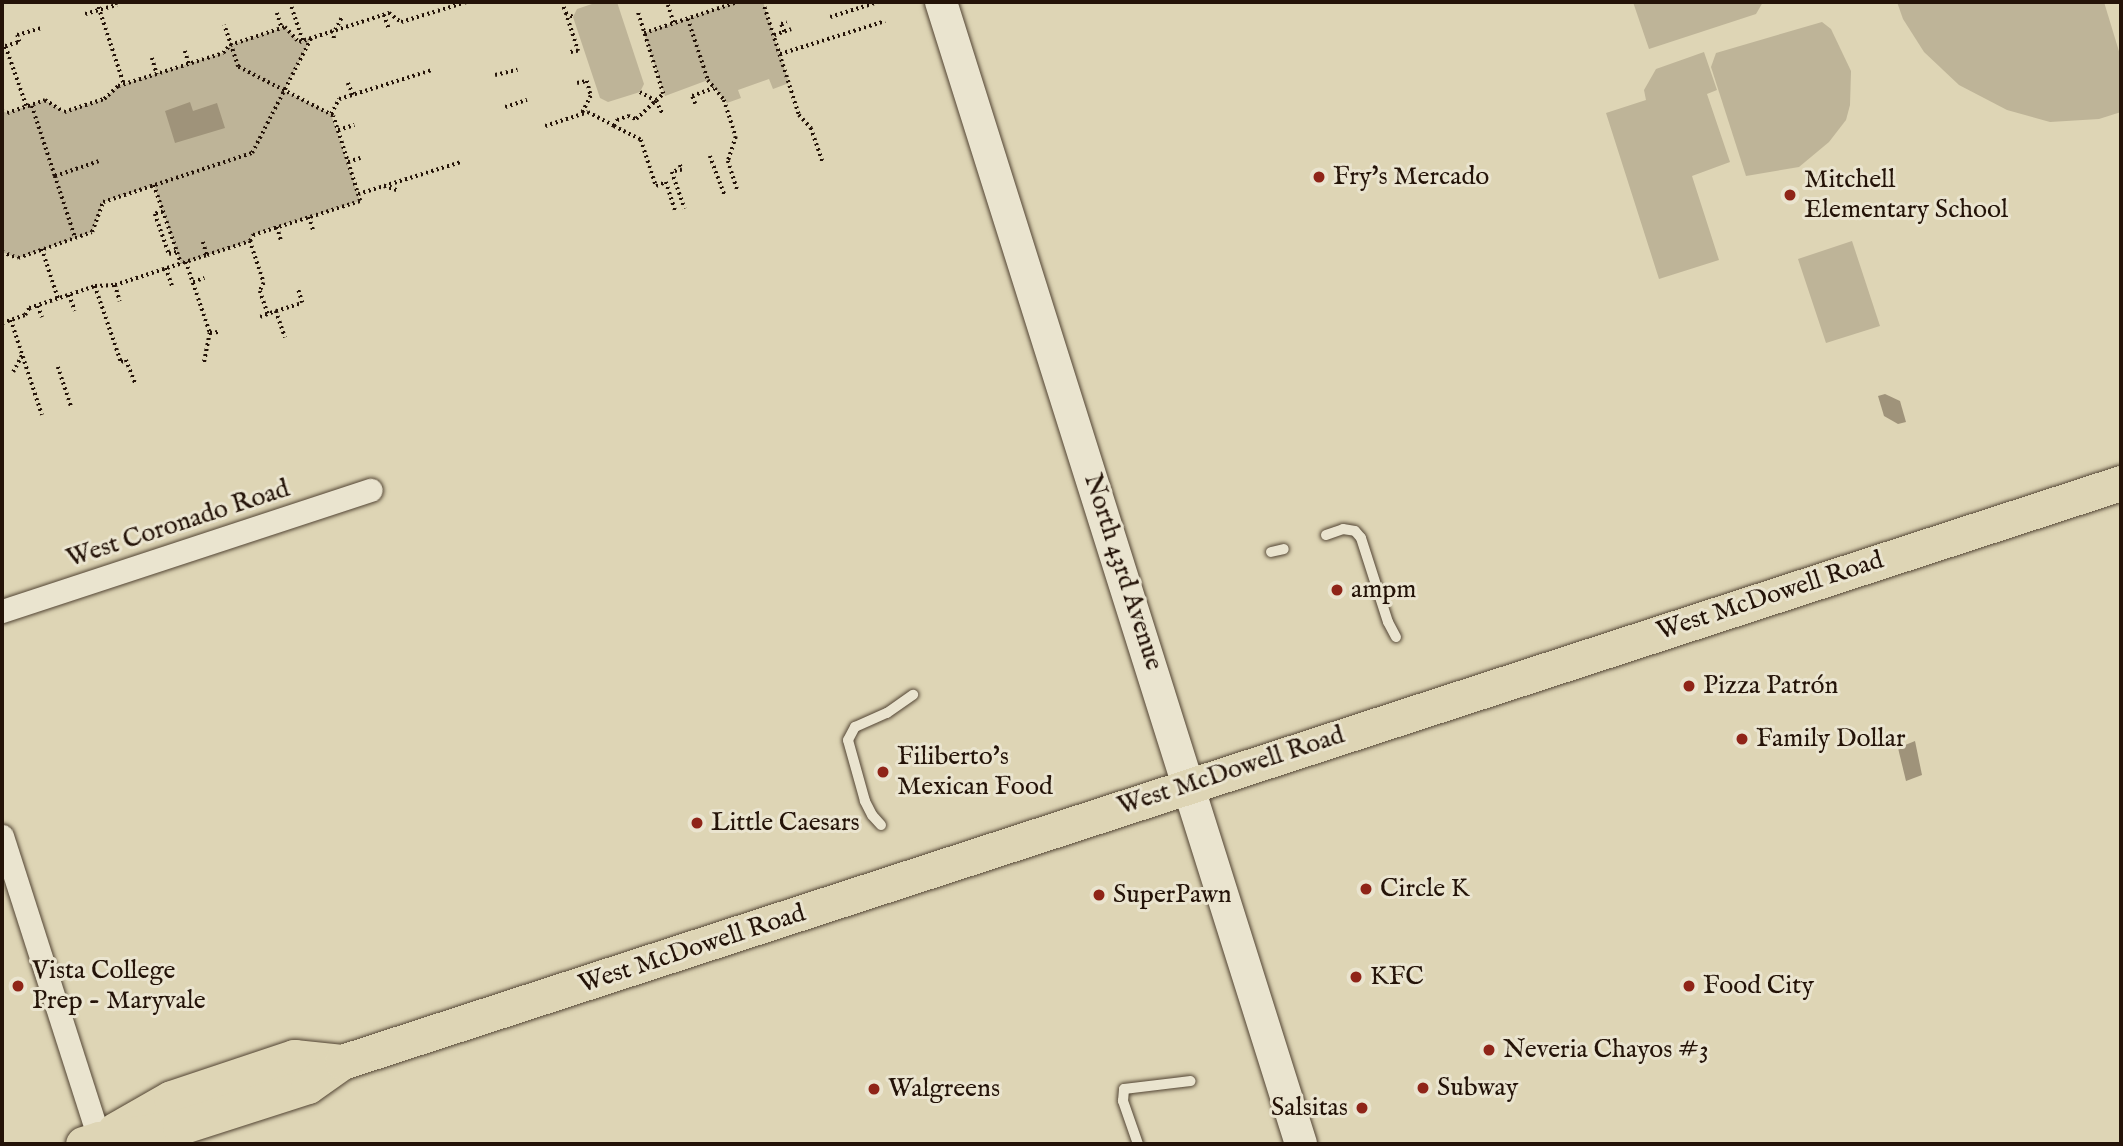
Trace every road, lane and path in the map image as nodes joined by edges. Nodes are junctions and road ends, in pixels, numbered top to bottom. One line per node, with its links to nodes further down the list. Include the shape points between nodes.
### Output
1 (97, 2): 12 (path)
2 (116, 2): 12 (path)
3 (290, 2): 35 (path)
4 (467, 2): 17 (path, via 401,22 389,13)
5 (554, 2): 6 (path)
6 (561, 2): 14 (path)
7 (737, 2): 21 (path)
8 (763, 2): 33 (path)
9 (878, 2): 20 (path)
10 (941, 2): 135 (main road, North 43rd Avenue)
11 (668, 5): 24 (path)
12 (99, 10): 16 (path); 51 (path)
13 (277, 13): 27 (path)
14 (566, 13): 19 (path); 39 (path, via 578,51)
15 (638, 13): 32 (path)
16 (85, 14)
17 (384, 15): 28 (path); 30 (path)
18 (342, 17): 30 (path)
19 (573, 17)
20 (830, 17)
21 (688, 19): 24 (path); 52 (path)
22 (885, 21): 40 (path)
23 (787, 22): 31 (path, via 781,24)
24 (674, 24): 32 (path)
25 (224, 26): 37 (path)
26 (41, 28): 60 (path, via 17,35 19,42 5,46)
27 (282, 28): 35 (path); 37 (path)
28 (389, 29)
29 (791, 29): 31 (path)
30 (334, 31): 34 (path); 36 (path)
31 (784, 32): 33 (path)
32 (644, 33): 57 (path, via 663,94)
33 (774, 35): 40 (path)
34 (312, 38): 35 (path); 53 (path)
35 (303, 41)
36 (335, 41)
37 (230, 45): 42 (path, via 223,53); 53 (path, via 238,67)
38 (185, 51): 42 (path)
39 (568, 53)
40 (780, 54): 75 (path, via 799,115 811,128)
41 (152, 58): 46 (path)
42 (189, 64): 46 (path)
43 (432, 70): 48 (path)
44 (517, 70): 47 (path)
45 (402, 71): 48 (path)
46 (157, 74): 51 (path)
47 (495, 75)
48 (404, 79): 55 (path)
49 (348, 83): 55 (path)
50 (577, 83): 64 (path, via 587,81 591,96)
51 (124, 84): 59 (path, via 104,99 64,112 45,100)
52 (714, 88): 58 (path, via 692,96); 81 (path, via 724,100 736,137 728,161)
53 (284, 91): 63 (path); 78 (path, via 252,153)
54 (640, 92): 57 (path)
55 (352, 95): 63 (path, via 339,99)
56 (527, 100): 61 (path)
57 (656, 101): 65 (path); 68 (path, via 636,119 628,116)
58 (695, 104)
59 (32, 105): 60 (path); 77 (path)
60 (26, 107): 62 (path)
61 (505, 107)
62 (2, 111)
63 (331, 114): 69 (path)
64 (582, 114): 67 (path); 68 (path, via 588,112)
65 (663, 114)
66 (354, 125): 69 (path)
67 (545, 126)
68 (614, 126): 86 (path, via 640,140 656,186 666,182)
69 (338, 130): 73 (path)
70 (710, 156): 83 (path)
71 (360, 158): 73 (path)
72 (99, 161): 77 (path)
73 (348, 162): 82 (path)
74 (461, 162): 79 (path)
75 (823, 163)
76 (680, 165): 84 (path, via 682,170 672,172)
77 (55, 176): 90 (path)
78 (154, 185): 85 (path); 90 (path, via 103,202 92,232)
79 (384, 186): 80 (path); 82 (path)
80 (399, 191)
81 (738, 191)
82 (358, 194): 87 (path, via 360,201)
83 (725, 196)
84 (685, 209)
85 (163, 212): 96 (path); 96 (path, via 155,214 169,254)
86 (676, 212)
87 (309, 217): 88 (path); 89 (path)
88 (277, 227): 91 (path); 92 (path, via 253,234)
89 (314, 232)
90 (76, 238): 94 (path)
91 (281, 240)
92 (250, 241): 97 (path); 112 (path, via 264,283 260,291)
93 (203, 242): 97 (path)
94 (42, 249): 95 (path, via 18,258); 107 (path)
95 (2, 252)
96 (177, 252): 98 (path)
97 (207, 255): 98 (path)
98 (183, 263): 99 (path); 101 (path)
99 (166, 268): 102 (path); 104 (path)
100 (204, 278): 101 (path)
101 (193, 282): 118 (path)
102 (115, 285): 103 (path); 108 (path)
103 (95, 286): 106 (path); 124 (path, via 121,362 127,360)
104 (173, 288)
105 (298, 290): 110 (path, via 302,303)
106 (69, 295): 107 (path); 111 (path)
107 (58, 299): 109 (path)
108 (120, 301)
109 (37, 306): 113 (path); 115 (path)
110 (276, 311): 112 (path); 119 (path)
111 (75, 312)
112 (268, 314): 114 (path)
113 (41, 317)
114 (260, 317)
115 (10, 320): 116 (path); 120 (path)
116 (2, 323)
117 (218, 331): 118 (path)
118 (210, 333): 121 (path)
119 (285, 337)
120 (22, 355): 123 (path); 126 (path)
121 (204, 363)
122 (58, 367): 125 (path)
123 (13, 372)
124 (136, 385)
125 (71, 406)
126 (42, 415)
127 (2121, 483): 135 (main road, West McDowell Road)
128 (371, 490): 132 (street, West Coronado Road)
129 (1326, 535): 133 (lane, via 1343,529 1355,531 1361,538)
130 (1284, 549): 131 (lane)
131 (1271, 552)
132 (2, 611)
133 (1396, 638)
134 (913, 695): 136 (lane, via 855,727 848,740 866,801)
135 (1190, 784): 139 (main road, West McDowell Road, via 342,1062 294,1057 171,1098); 141 (main road, North 43rd Avenue)
136 (881, 825)
137 (2, 836): 139 (street)
138 (1191, 1081): 140 (lane, via 1124,1089)
139 (91, 1142)
140 (1138, 1144)
141 (1301, 1144)

